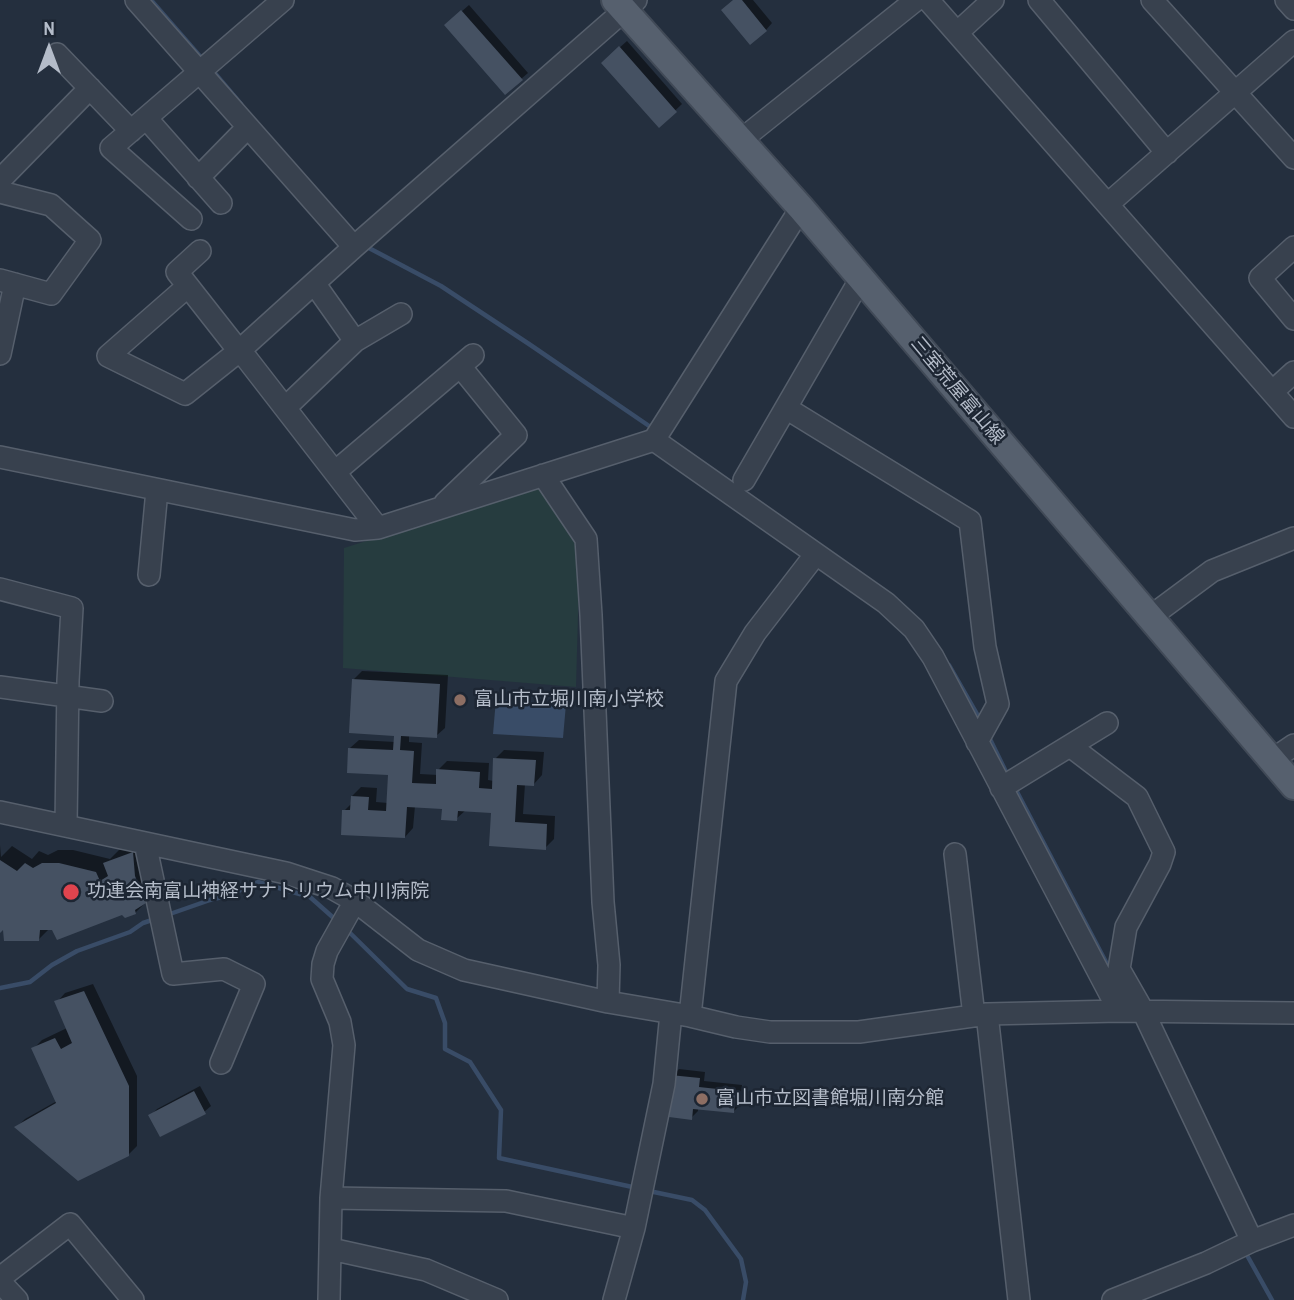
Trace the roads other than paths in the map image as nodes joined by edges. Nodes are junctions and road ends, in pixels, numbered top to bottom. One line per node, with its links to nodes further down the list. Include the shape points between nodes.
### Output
1 (136, 0): 14 (street)
2 (283, 0): 14 (street)
3 (916, 0): 19 (street)
4 (928, 0): 11 (street)
5 (993, 0): 11 (street)
6 (1039, 0): 20 (street)
7 (1286, 0): 10 (street)
8 (1155, 1): 16 (street)
9 (625, 4): 19 (main road, 三室荒屋富山線); 29 (street)
10 (1294, 9)
11 (958, 32): 26 (street)
12 (1294, 41): 16 (street)
13 (57, 54): 15 (street)
14 (199, 71): 17 (street); 18 (street)
15 (90, 88): 17 (street); 23 (street)
16 (1235, 93): 20 (street); 21 (street)
17 (138, 124): 22 (street); 28 (street, via 111,148)
18 (248, 127): 22 (street); 29 (street)
19 (741, 140): 27 (main road, 三室荒屋富山線)
20 (1167, 153): 26 (street)
21 (1294, 158)
22 (198, 177): 25 (street)
23 (0, 180)
24 (0, 192): 33 (street, via 51,205 90,240 51,294)
25 (221, 203)
26 (1108, 204): 42 (street)
27 (801, 208): 32 (main road, 三室荒屋富山線); 46 (street)
28 (191, 219)
29 (354, 247): 34 (street)
30 (1294, 247): 37 (street, via 1260,278)
31 (200, 251): 35 (street, via 177,272)
32 (861, 278): 44 (street); 58 (main road, 三室荒屋富山線)
33 (8, 282): 40 (street)
34 (314, 283): 38 (street); 39 (street)
35 (188, 286): 39 (street); 39 (street, via 108,356 185,394)
36 (401, 314): 38 (street)
37 (1294, 319)
38 (355, 341): 43 (street)
39 (239, 351): 43 (street)
40 (0, 354)
41 (1294, 372): 42 (street)
42 (1272, 392): 45 (street)
43 (285, 408): 48 (street)
44 (786, 408): 50 (street); 63 (street, via 970,521 985,647 998,704)
45 (1294, 417)
46 (654, 440): 49 (street); 55 (street)
47 (0, 457): 51 (street)
48 (335, 472): 52 (street, via 467,361 516,435); 53 (street)
49 (543, 475): 52 (street); 74 (street, via 586,539)
50 (744, 480)
51 (157, 490): 53 (street, via 355,530); 56 (street)
52 (440, 508): 53 (street)
53 (378, 528)
54 (1294, 538): 58 (street, via 1212,571)
55 (815, 555): 63 (street, via 886,603 914,629); 78 (street, via 755,633 726,681)
56 (149, 575)
57 (0, 590): 60 (street, via 72,608)
58 (1150, 617): 66 (main road, 三室荒屋富山線)
59 (0, 687): 60 (street)
60 (68, 695): 61 (street); 70 (street)
61 (102, 701)
62 (1107, 723): 65 (street)
63 (977, 742): 68 (street)
64 (1294, 745): 66 (street)
65 (1070, 746): 68 (street); 76 (street, via 1137,797 1164,852 1126,927 1119,969)
66 (1272, 760): 67 (main road, 三室荒屋富山線)
67 (1294, 786)
68 (1001, 788): 75 (street)
69 (0, 811): 70 (street)
70 (66, 826): 71 (street)
71 (145, 843): 73 (street, via 286,873); 80 (street, via 173,974 224,969 254,984)
72 (955, 854): 79 (street)
73 (355, 901): 74 (street, via 418,950 464,970); 81 (street, via 323,964 322,978 341,1022 345,1045)
74 (608, 1002): 78 (street)
75 (1119, 1011): 76 (street); 79 (street)
76 (1143, 1012): 77 (street); 84 (street)
77 (1294, 1013)
78 (681, 1015): 79 (street, via 770,1032 859,1032); 83 (street)
79 (981, 1015): 92 (street)
80 (221, 1063)
81 (331, 1198): 83 (street, via 506,1200); 85 (street)
82 (1294, 1225): 84 (street)
83 (634, 1228): 91 (street)
84 (1252, 1241): 93 (street)
85 (331, 1249): 89 (street); 90 (street, via 426,1270)
86 (0, 1280): 87 (street); 88 (street, via 70,1224)
87 (17, 1300)
88 (133, 1300)
89 (329, 1300)
90 (497, 1300)
91 (614, 1300)
92 (1020, 1300)
93 (1113, 1300)

